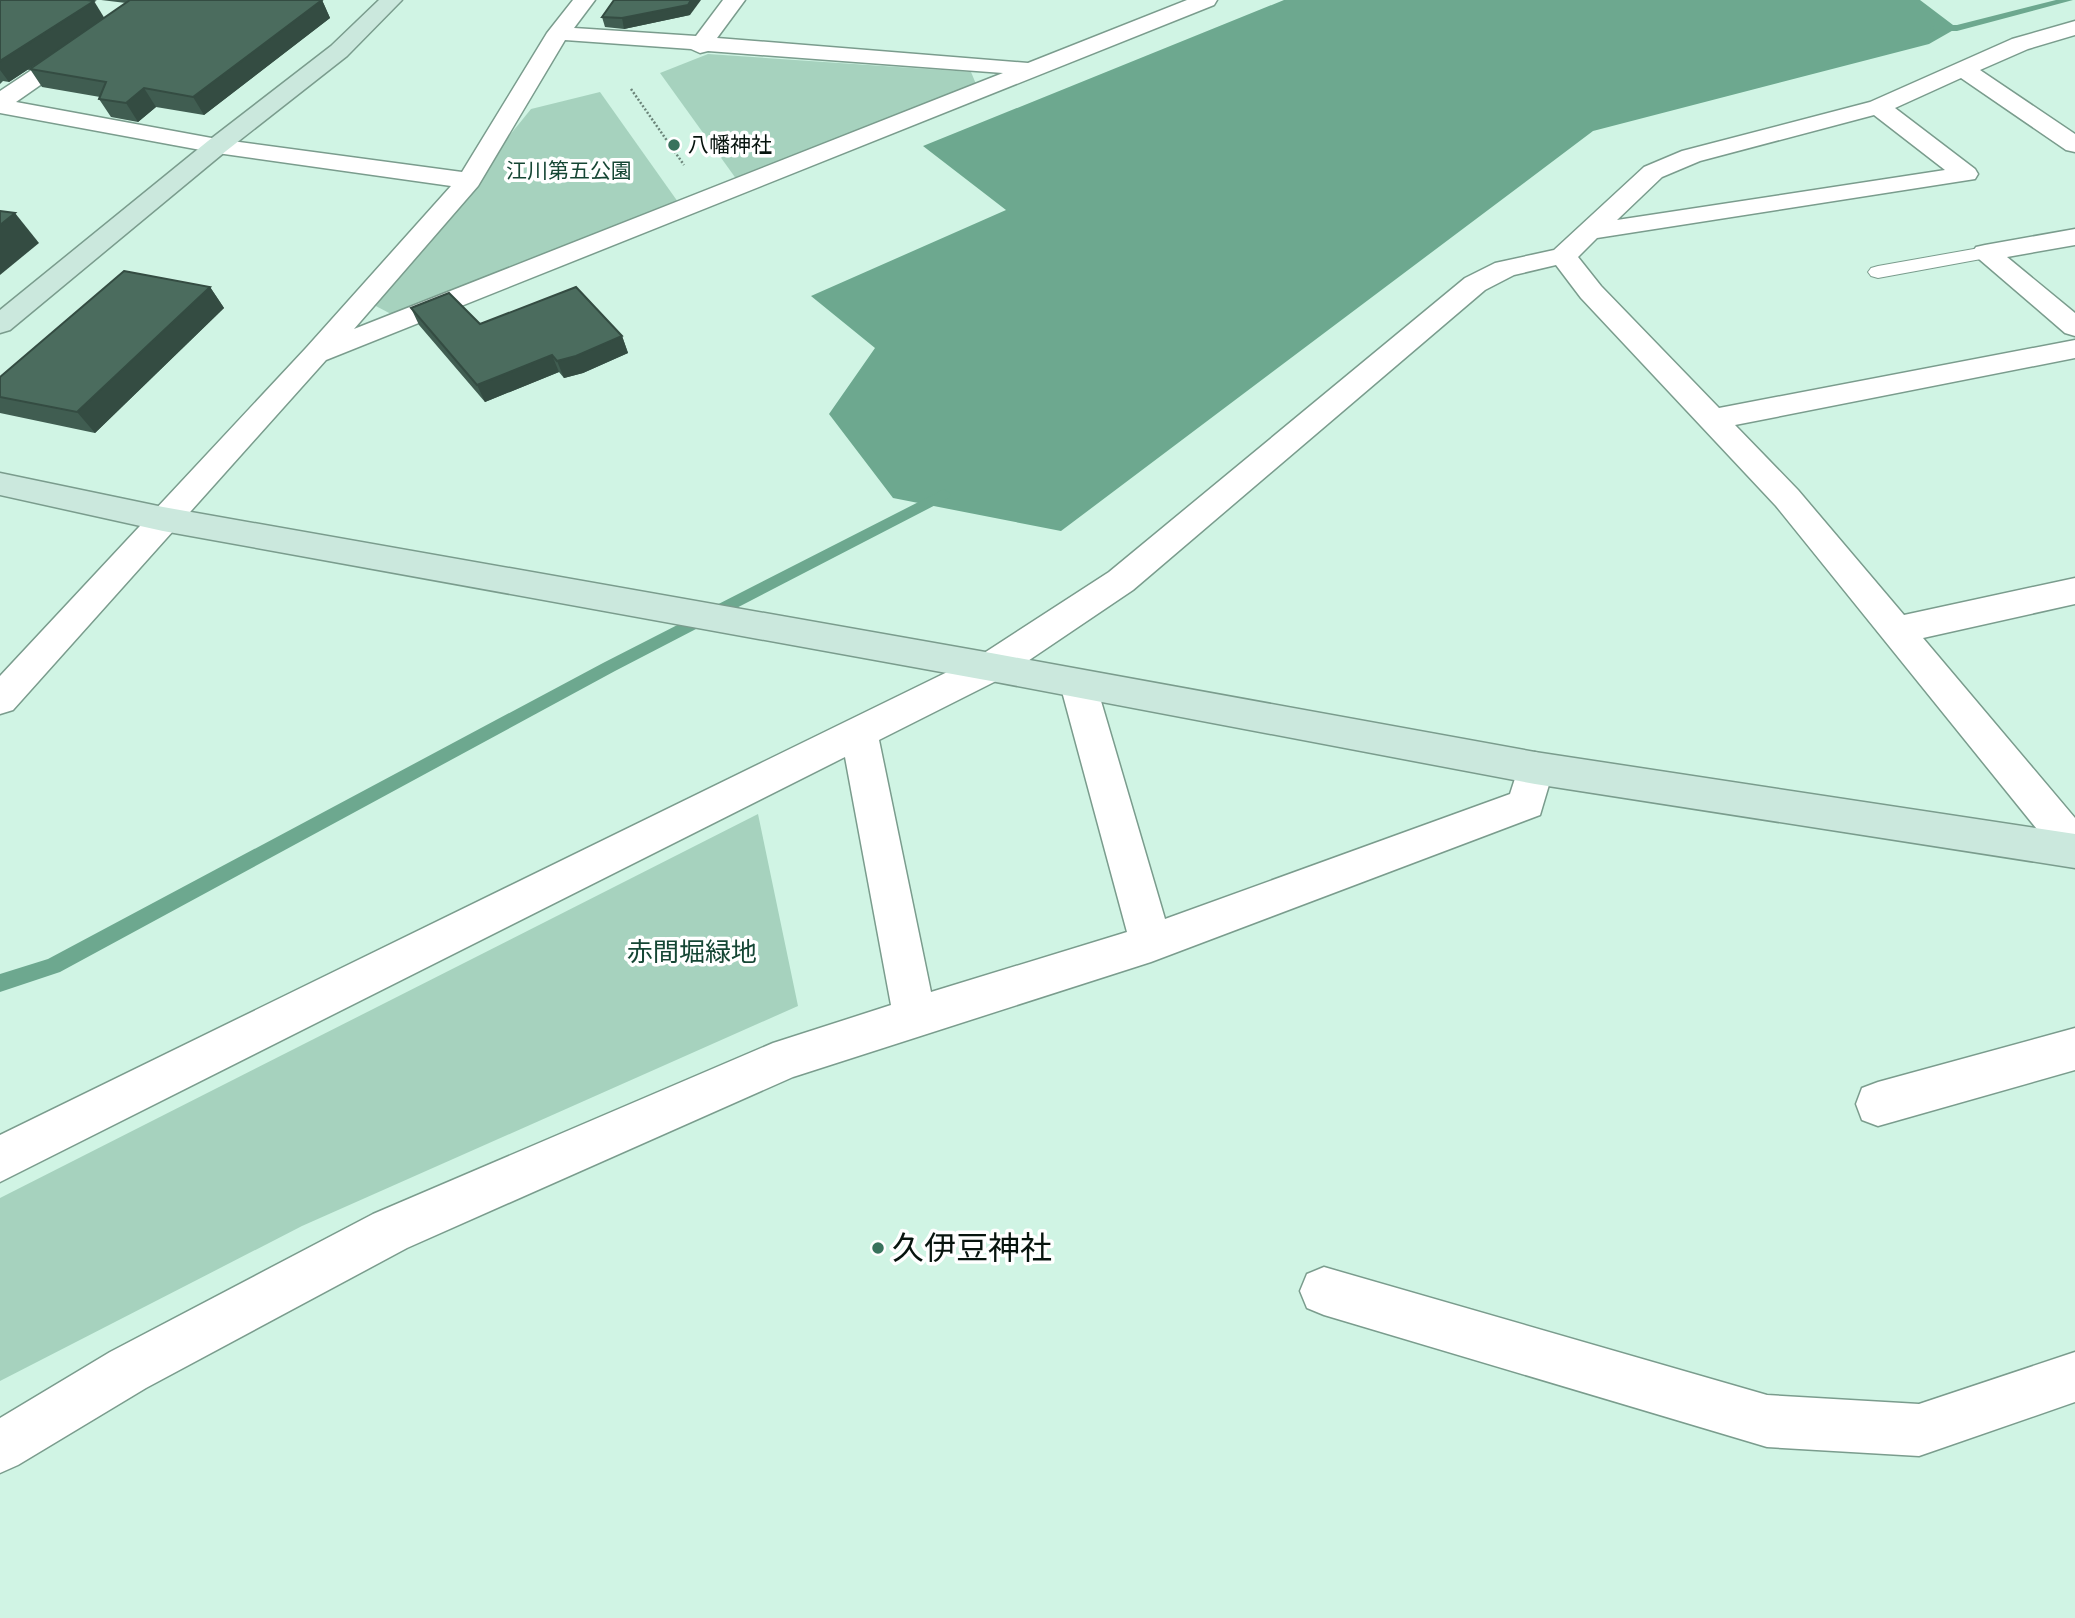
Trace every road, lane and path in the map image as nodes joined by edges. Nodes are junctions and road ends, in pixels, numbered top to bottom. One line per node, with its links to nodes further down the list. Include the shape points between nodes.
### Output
1 (151, 0): 7 (street)
2 (391, 0): 17 (street, via 339,51)
3 (584, 0): 9 (street)
4 (734, 0): 10 (street)
5 (1206, 0): 11 (street)
6 (106, 10): 7 (street)
7 (132, 13): 14 (street)
8 (2075, 28): 12 (street)
9 (558, 33): 10 (street); 18 (street)
10 (700, 46): 11 (street)
11 (1030, 68): 19 (street)
12 (1961, 68): 15 (street); 16 (street)
13 (631, 89): 19 (path)
14 (0, 104): 17 (street)
15 (1878, 107): 20 (street, via 1691,156 1653,172); 20 (street, via 1966,174)
16 (2075, 145)
17 (218, 146): 18 (street); 25 (street)
18 (469, 181): 28 (street)
19 (707, 198): 28 (street)
20 (1587, 232): 23 (street)
21 (2075, 237): 22 (street)
22 (1985, 253): 24 (lane); 26 (street)
23 (1563, 256): 29 (street, via 1591,292); 34 (street, via 1505,270 1475,284 1121,581)
24 (1878, 272)
25 (0, 324)
26 (2075, 327)
27 (2075, 349): 29 (street)
28 (316, 354): 31 (street)
29 (1714, 419): 33 (street)
30 (0, 484): 31 (street)
31 (163, 519): 34 (street); 36 (street)
32 (2075, 591): 33 (street)
33 (1898, 630): 39 (street)
34 (991, 667): 35 (street); 37 (street)
35 (1078, 684): 38 (street); 40 (street)
36 (0, 699)
37 (859, 732): 41 (street); 44 (street)
38 (1535, 768): 39 (street); 40 (street, via 1526,804)
39 (2075, 849)
40 (1152, 943): 41 (street)
41 (915, 1018): 47 (street, via 788,1058 390,1231 128,1370)
42 (2075, 1049): 43 (street)
43 (1878, 1104)
44 (0, 1160)
45 (1324, 1291): 46 (street, via 1767,1421 1919,1430)
46 (2075, 1377)
47 (0, 1447)

